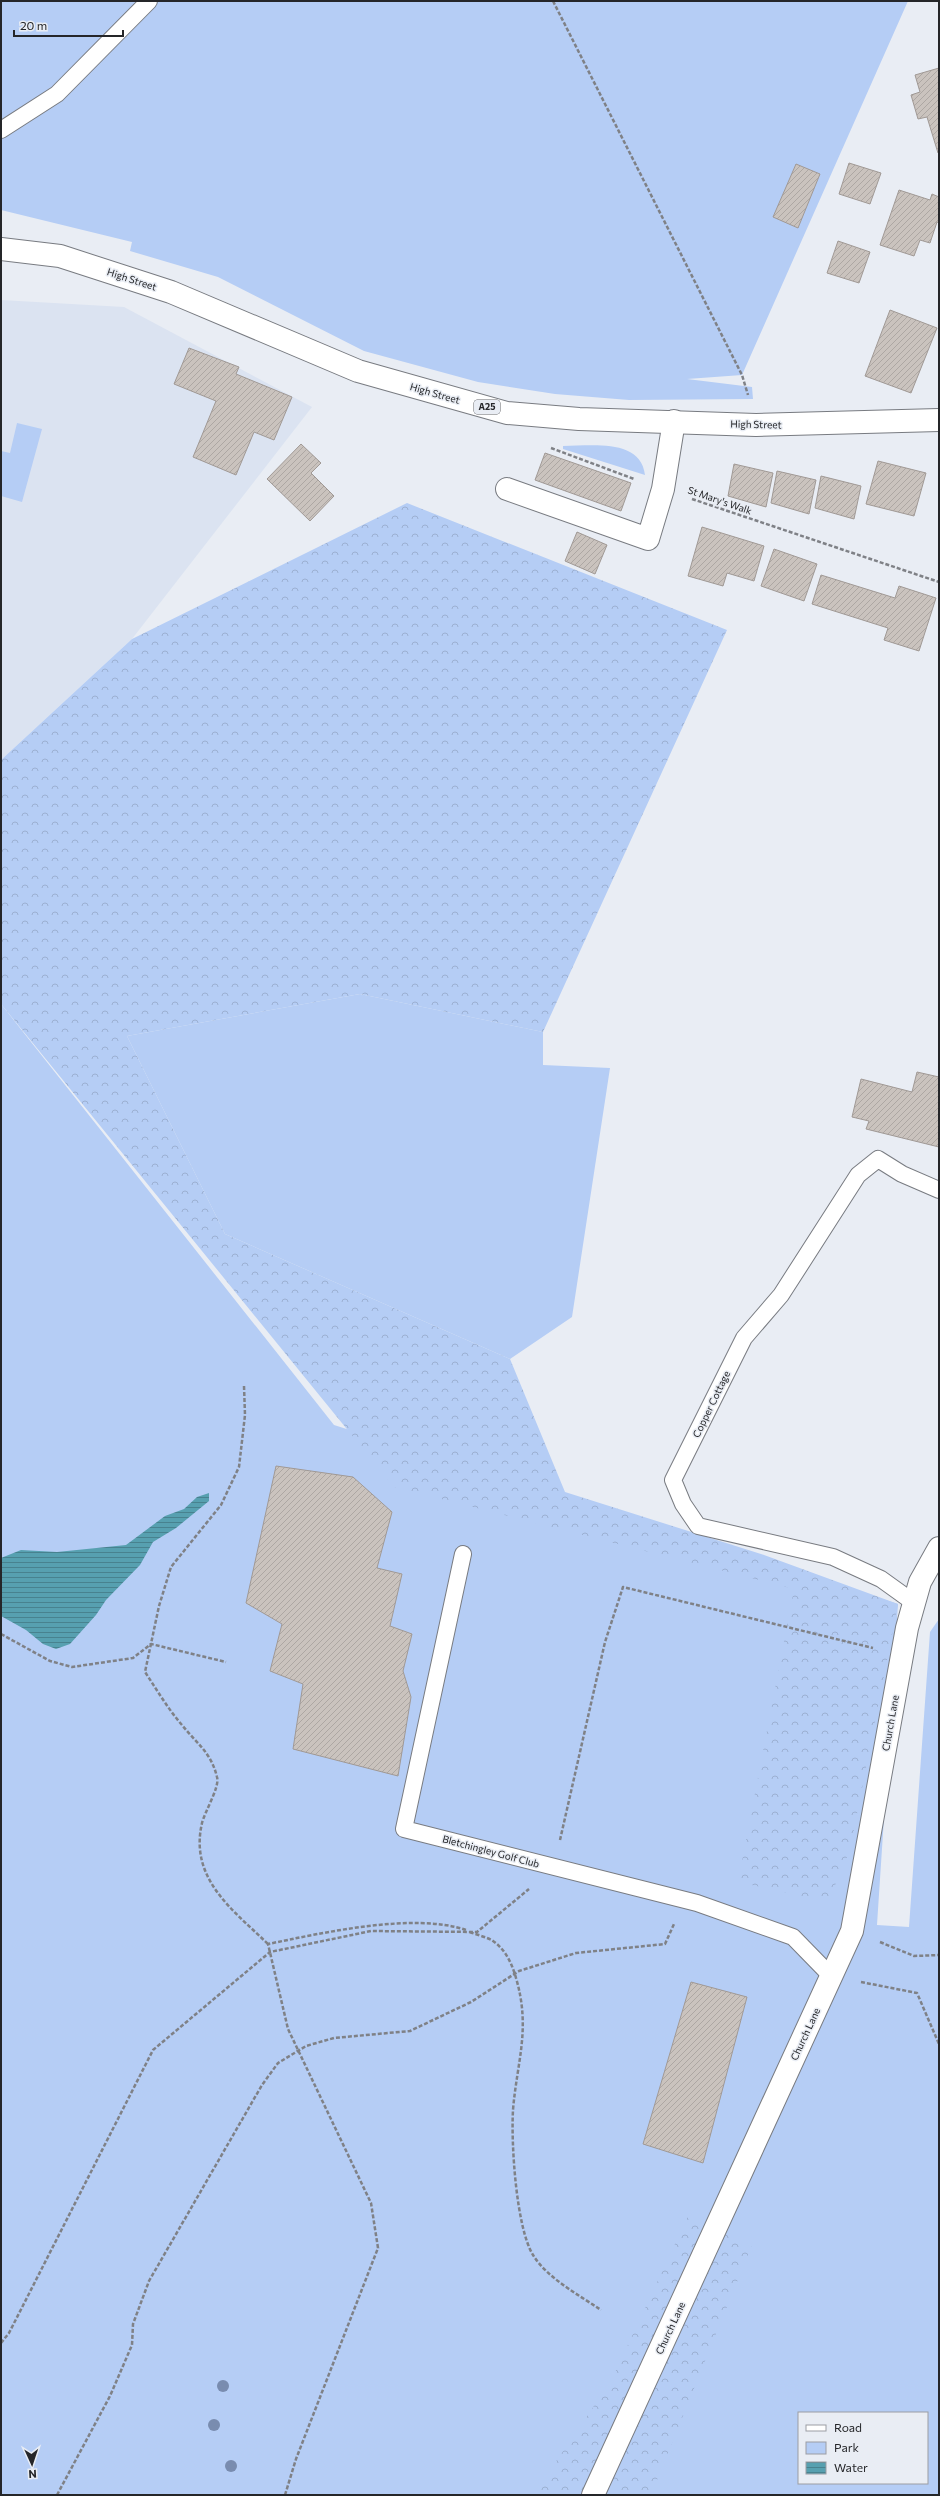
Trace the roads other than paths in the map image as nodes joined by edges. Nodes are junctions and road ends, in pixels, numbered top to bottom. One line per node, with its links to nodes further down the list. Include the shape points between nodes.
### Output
1 (149, 1): 2 (lane, via 57,94)
2 (1, 130)
3 (1, 249): 5 (street, High Street / A25, via 60,256 163,289 358,371 507,413 579,419)
4 (939, 420): 5 (street, High Street / A25, via 756,424)
5 (674, 421): 6 (street, via 663,490 648,539)
6 (507, 489)
7 (939, 1190): 10 (lane, Copper Cottage, via 902,1174 878,1159 858,1175 781,1295 744,1338 673,1480 683,1504 698,1526 833,1557 881,1579)
8 (939, 1548): 10 (street, Church Lane, via 931,1558)
9 (463, 1554): 11 (lane, Bletchingley Golf Club, via 404,1829 697,1903 793,1937)
10 (913, 1602): 11 (street, Church Lane, via 906,1628 852,1931)
11 (832, 1977): 12 (street, Church Lane)
12 (594, 2495)

